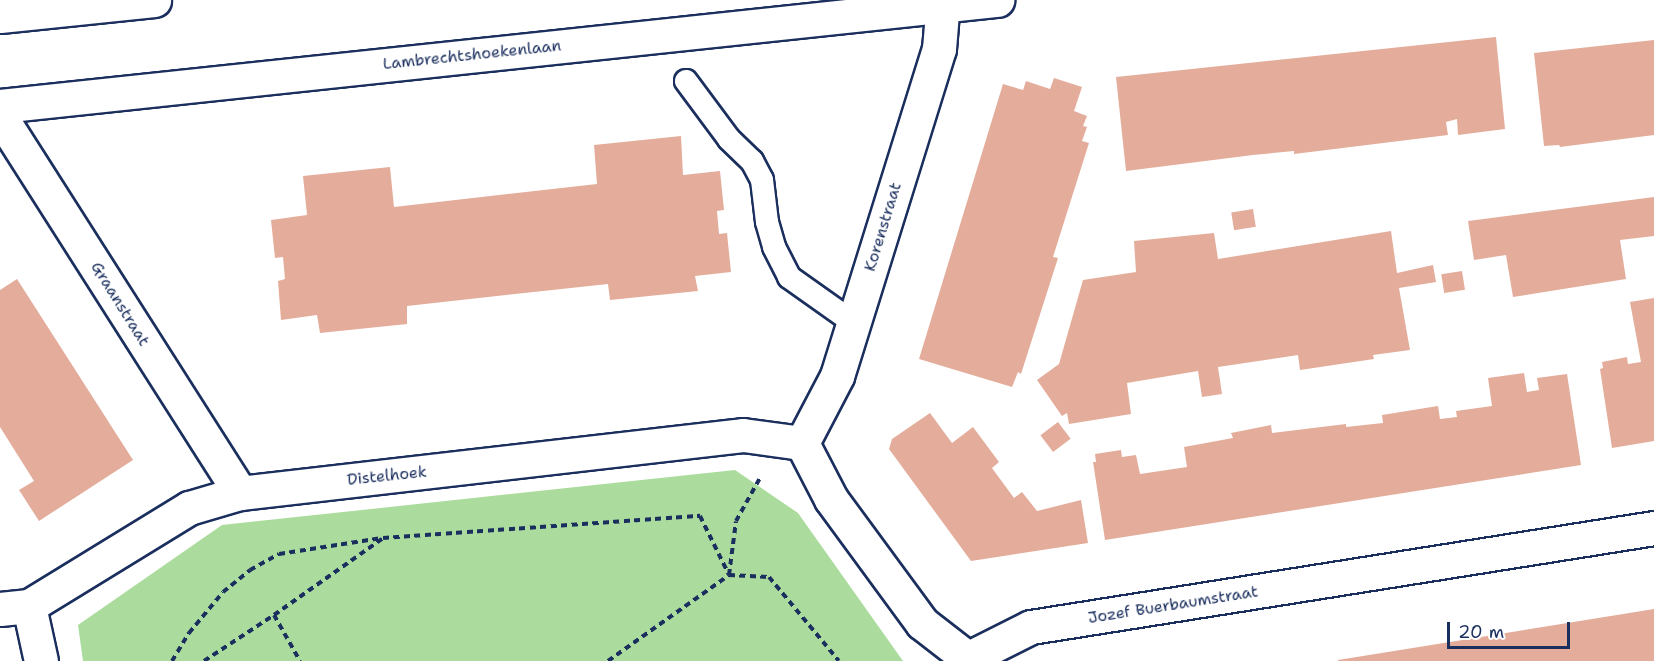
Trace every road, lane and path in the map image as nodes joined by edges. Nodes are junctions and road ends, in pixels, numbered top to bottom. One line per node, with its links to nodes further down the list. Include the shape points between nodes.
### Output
1 (154, 0): 4 (street)
2 (997, 0): 3 (street, Lambrechtshoekenlaan)
3 (944, 2): 6 (street, Lambrechtshoekenlaan); 8 (street, Korenstraat, via 939,49)
4 (0, 16)
5 (686, 81): 8 (lane, via 729,139 752,161 762,180 767,222 789,277)
6 (0, 106)
7 (0, 116): 10 (street, Graanstraat)
8 (854, 323): 9 (street, Korenstraat, via 837,376)
9 (802, 443): 10 (street, Distelhoek, via 743,435); 13 (path, via 760,477 736,521); 16 (street, Jozef Buerbaumstraat, via 831,499 922,623)
10 (240, 492): 14 (street, Distelhoek, via 189,508)
11 (1654, 528): 16 (street, Jozef Buerbaumstraat, via 1031,627)
12 (383, 537): 13 (path, via 700,516); 15 (path); 18 (path, via 279,554 250,570 223,592)
13 (729, 575): 21 (path); 22 (path, via 769,577)
14 (14, 607): 17 (street)
15 (274, 615): 19 (path); 20 (path)
16 (970, 659)
17 (41, 661)
18 (172, 661)
19 (204, 661)
20 (300, 661)
21 (608, 661)
22 (839, 661)

